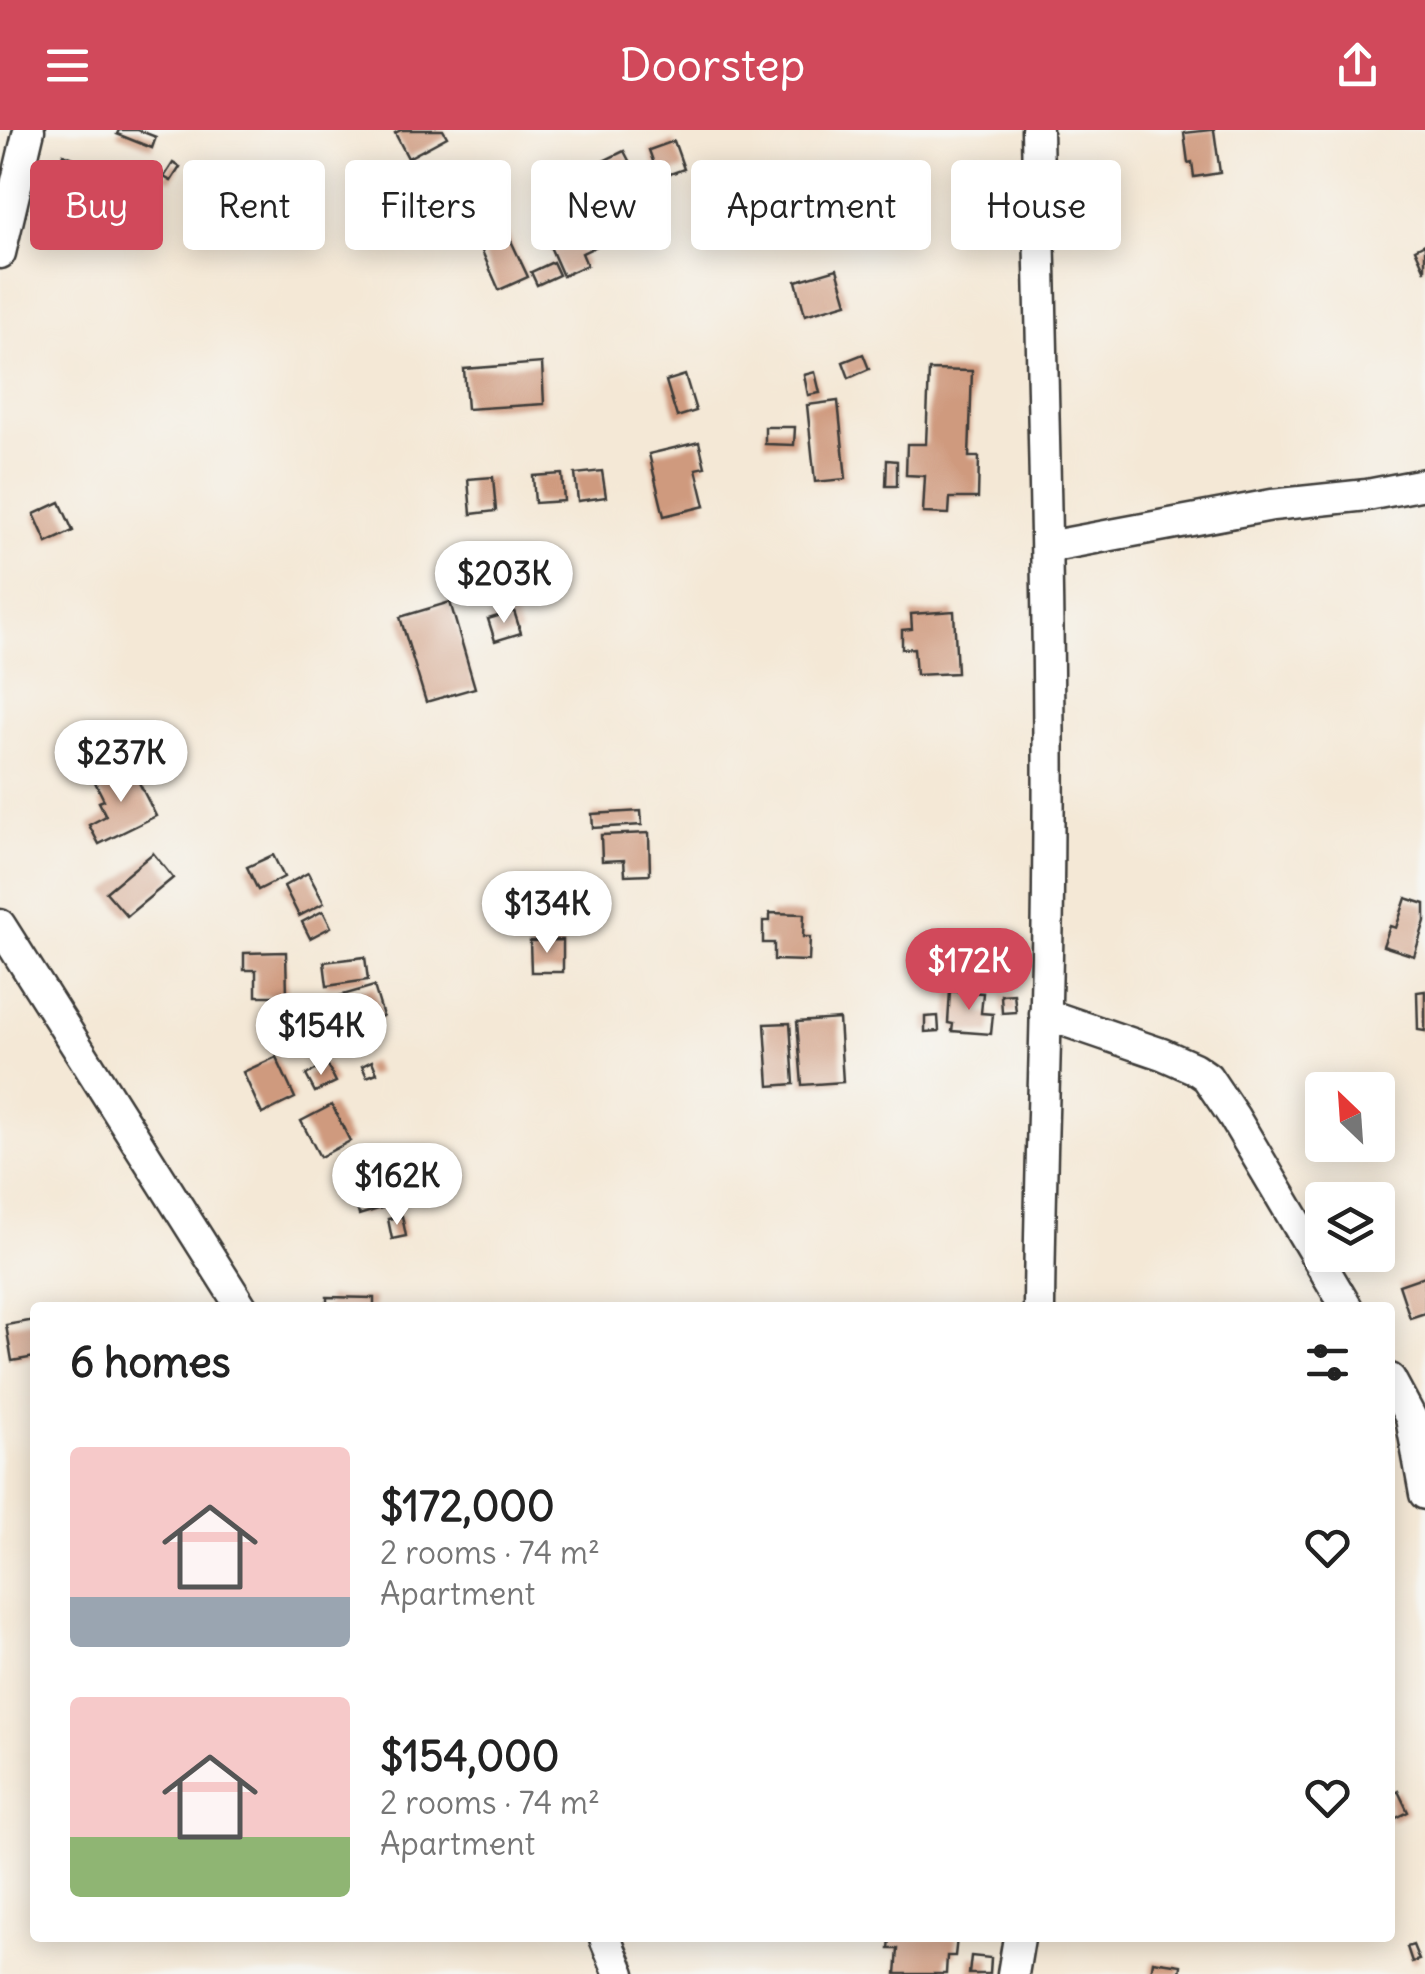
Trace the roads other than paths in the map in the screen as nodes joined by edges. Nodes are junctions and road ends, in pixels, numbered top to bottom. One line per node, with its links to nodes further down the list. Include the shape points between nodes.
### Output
1 (29, 130): 3 (street)
2 (1037, 130): 5 (street)
3 (0, 253)
4 (1425, 484): 5 (street)
5 (1047, 547): 7 (street)
6 (0, 925): 8 (street)
7 (1045, 1014): 9 (street); 10 (street, via 1208,1077)
8 (238, 1302)
9 (1039, 1302)
10 (1343, 1302)
11 (1395, 1389): 12 (street, via 1411,1418)
12 (1425, 1494)
13 (607, 1942): 15 (street)
14 (1018, 1942): 16 (street)
15 (620, 1974)
16 (1013, 1974)

